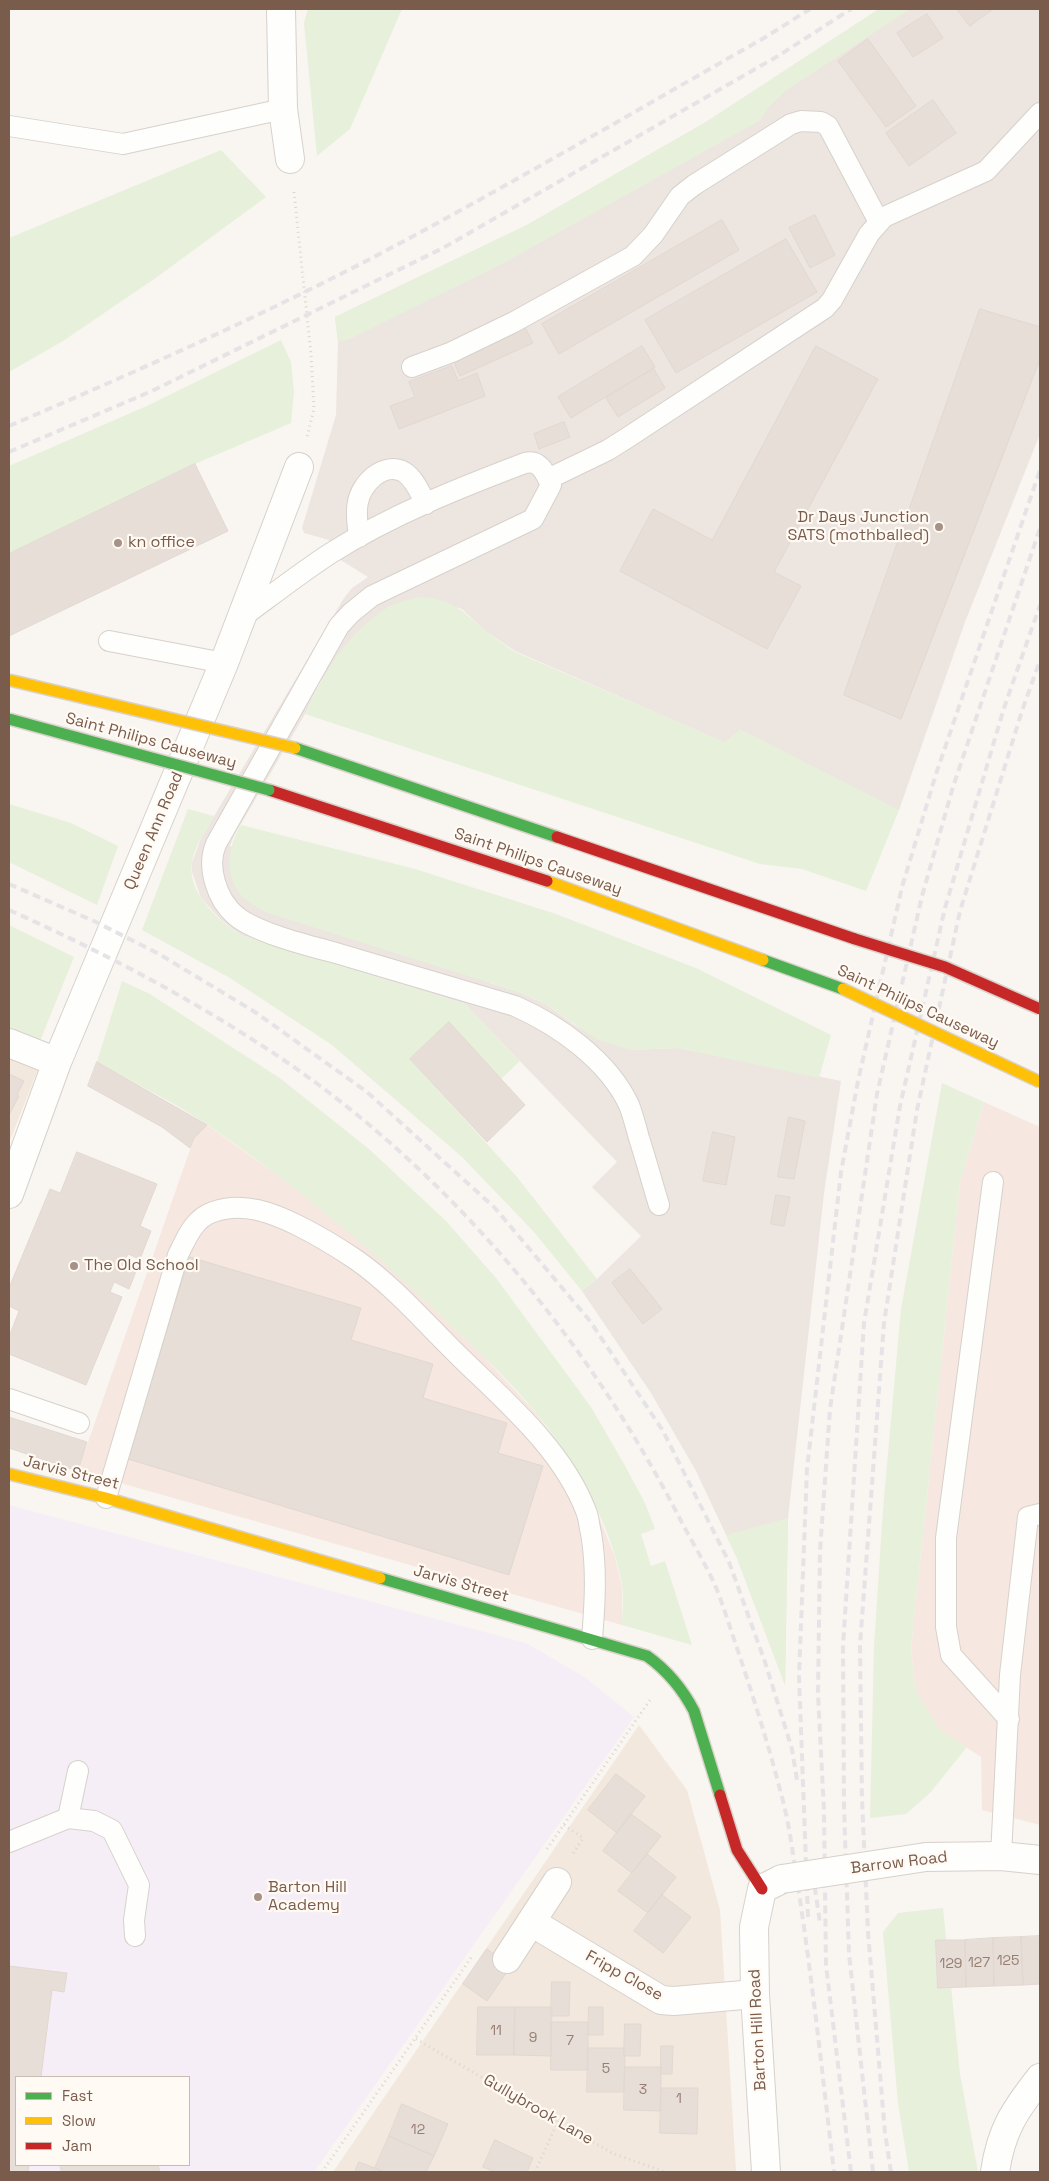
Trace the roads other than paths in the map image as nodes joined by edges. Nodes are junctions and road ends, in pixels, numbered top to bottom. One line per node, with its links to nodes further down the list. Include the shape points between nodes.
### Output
1 (281, 9): 2 (street)
2 (283, 109): 4 (lane, via 123,144); 5 (street)
3 (1040, 113): 6 (lane, via 986,171 884,216)
4 (9, 126)
5 (290, 159)
6 (878, 222): 7 (lane, via 829,128 821,122 797,121 680,196 653,235 633,256 514,322); 9 (lane, via 829,304 615,446)
7 (412, 367)
8 (299, 467): 12 (street, Queen Ann Road)
9 (548, 479): 10 (lane, via 540,465 530,462 453,490); 23 (lane, via 551,485 532,519 372,596 339,626 216,844 212,871 229,909 245,922 291,940 515,1006 562,1031 583,1048 621,1091 629,1106)
10 (426, 504): 11 (lane); 11 (lane, via 416,485 404,472 393,470 378,474 368,481 360,494 356,512)
11 (359, 537): 12 (lane)
12 (241, 618): 14 (street, Queen Ann Road)
13 (109, 641): 14 (lane)
14 (224, 663): 19 (street, Queen Ann Road)
15 (9, 680): 17 (main road, Saint Philips Causeway, bridge, via 295,748 945,967)
16 (9, 719): 20 (main road, Saint Philips Causeway, bridge, via 269,790 514,869 842,989)
17 (1040, 1009)
18 (9, 1043): 19 (street)
19 (57, 1062): 22 (street, Queen Ann Road)
20 (1040, 1082)
21 (993, 1182): 30 (lane, via 946,1538 946,1627 951,1656)
22 (9, 1194)
23 (659, 1204)
24 (9, 1399): 25 (lane)
25 (79, 1423)
26 (9, 1474): 27 (main road, Jarvis Street)
27 (106, 1498): 29 (main road, Jarvis Street); 29 (lane, via 178,1255 194,1226 211,1212 232,1208 251,1208 279,1216 324,1239 387,1286 531,1428 565,1469 587,1512 594,1553)
28 (1040, 1514): 30 (lane, via 1028,1517)
29 (592, 1639): 37 (main road, Jarvis Street, via 647,1656 670,1672 684,1690 694,1712 737,1850)
30 (1008, 1719): 34 (lane)
31 (78, 1771): 32 (lane)
32 (68, 1818): 33 (lane); 39 (lane, via 94,1821 112,1830 139,1885)
33 (9, 1842)
34 (1002, 1856): 35 (street, Barrow Road); 37 (street, Barrow Road, bridge, via 926,1856)
35 (1040, 1860)
36 (557, 1882): 38 (street)
37 (772, 1884): 41 (street, Barton Hill Road, via 754,1927)
38 (531, 1922): 40 (street); 41 (street, Fripp Close, via 661,2000 674,2002)
39 (135, 1936)
40 (507, 1959)
41 (755, 1994): 43 (street, Barton Hill Road)
42 (1040, 2078): 44 (street, via 1010,2120 1002,2138)
43 (766, 2172)
44 (995, 2172)

